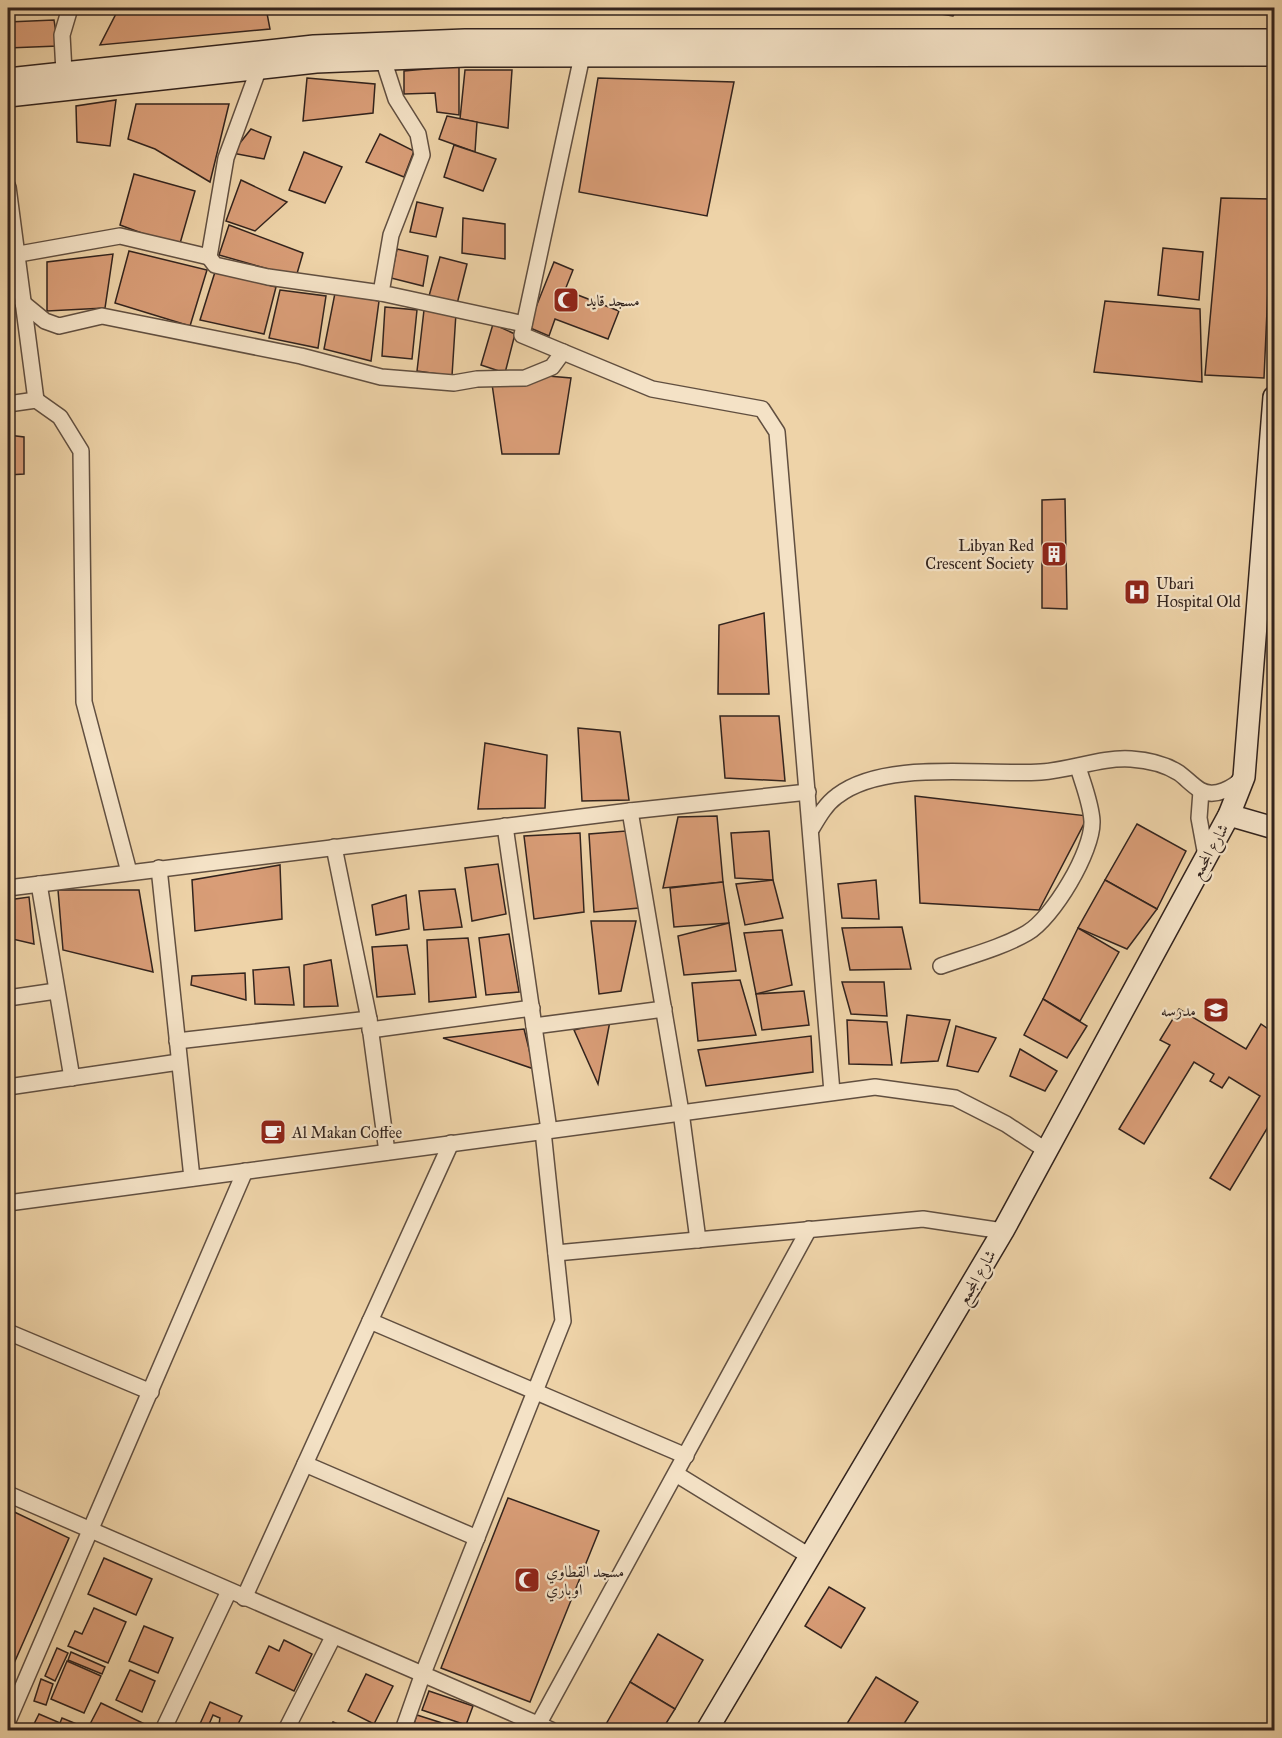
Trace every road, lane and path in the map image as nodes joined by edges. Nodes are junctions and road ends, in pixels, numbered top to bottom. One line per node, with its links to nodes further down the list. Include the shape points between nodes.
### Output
1 (70, 8): 6 (street, via 62,35)
2 (1271, 53): 3 (street); 6 (street, via 465,40 314,46)
3 (582, 56): 4 (street); 14 (street)
4 (383, 59): 5 (street); 12 (street, via 396,99 418,134 423,155 391,235)
5 (259, 68): 8 (street); 11 (street, via 226,158)
6 (64, 72): 7 (street)
7 (8, 79)
8 (8, 96)
9 (8, 188): 10 (street)
10 (12, 255): 11 (street, via 120,236); 13 (street)
11 (209, 257): 12 (street, via 215,265 268,277)
12 (381, 293): 14 (street)
13 (23, 303): 15 (street, via 45,321 59,326 102,316 301,356 381,377 454,383 525,378 552,367); 17 (street)
14 (524, 324): 15 (street, via 522,335)
15 (563, 352): 23 (street, via 652,389 762,409 777,432)
16 (1275, 397): 19 (street, شارع المجمع)
17 (36, 400): 18 (street); 32 (street, via 60,417 81,451 84,702)
18 (8, 404)
19 (1273, 424): 21 (street, شارع المجمع)
20 (1078, 767): 22 (street, via 1113,759 1147,760 1179,773); 27 (street, via 1041,772 930,772 872,779 836,796); 35 (street, via 1090,809 1091,833 1052,910 1026,934)
21 (1244, 777): 22 (street, via 1220,792); 25 (street, شارع المجمع)
22 (1201, 791): 30 (street, via 1198,818)
23 (808, 792): 24 (street); 27 (street)
24 (630, 811): 26 (street); 39 (street)
25 (1229, 815): 28 (street); 30 (street, شارع المجمع)
26 (506, 826): 29 (street); 38 (street)
27 (812, 828): 46 (street)
28 (1275, 828)
29 (334, 847): 31 (street); 40 (street)
30 (1206, 856): 50 (street, شارع المجمع)
31 (159, 868): 32 (street); 42 (street)
32 (129, 872): 33 (street)
33 (39, 884): 34 (street); 36 (street)
34 (8, 888)
35 (941, 966)
36 (56, 991): 37 (street); 44 (street)
37 (8, 998)
38 (532, 1008): 40 (street); 41 (street)
39 (664, 1009): 41 (street); 47 (street)
40 (369, 1025): 42 (street); 51 (street)
41 (534, 1026): 48 (street)
42 (177, 1041): 43 (street)
43 (179, 1062): 44 (street); 53 (street)
44 (72, 1078): 45 (street)
45 (8, 1087)
46 (832, 1092): 47 (street); 50 (street, via 875,1087 955,1098)
47 (681, 1112): 48 (street); 57 (street)
48 (546, 1130): 49 (street); 58 (street)
49 (451, 1143): 51 (street); 59 (street)
50 (1047, 1151): 56 (street, شارع المجمع)
51 (387, 1152): 52 (street)
52 (245, 1171): 53 (street); 61 (street)
53 (192, 1178): 54 (street)
54 (8, 1203)
55 (809, 1229): 56 (street, via 923,1219); 57 (street); 63 (street)
56 (1003, 1231): 69 (street, شارع المجمع)
57 (698, 1240): 58 (street)
58 (556, 1253): 62 (street, via 563,1321)
59 (370, 1321): 62 (street); 64 (street)
60 (8, 1332): 61 (street)
61 (151, 1392): 67 (street)
62 (535, 1392): 63 (street); 68 (street)
63 (687, 1456): 65 (street)
64 (305, 1464): 68 (street); 71 (street)
65 (676, 1474): 69 (street); 75 (street)
66 (8, 1494): 67 (street)
67 (92, 1531): 70 (street); 74 (street)
68 (477, 1538): 73 (street)
69 (811, 1557): 79 (street, شارع المجمع)
70 (229, 1591): 71 (street); 76 (street)
71 (244, 1598): 72 (street)
72 (333, 1637): 73 (street); 77 (street)
73 (422, 1676): 75 (street); 78 (street)
74 (8, 1721)
75 (544, 1728)
76 (163, 1731)
77 (286, 1731)
78 (404, 1731)
79 (707, 1731)

